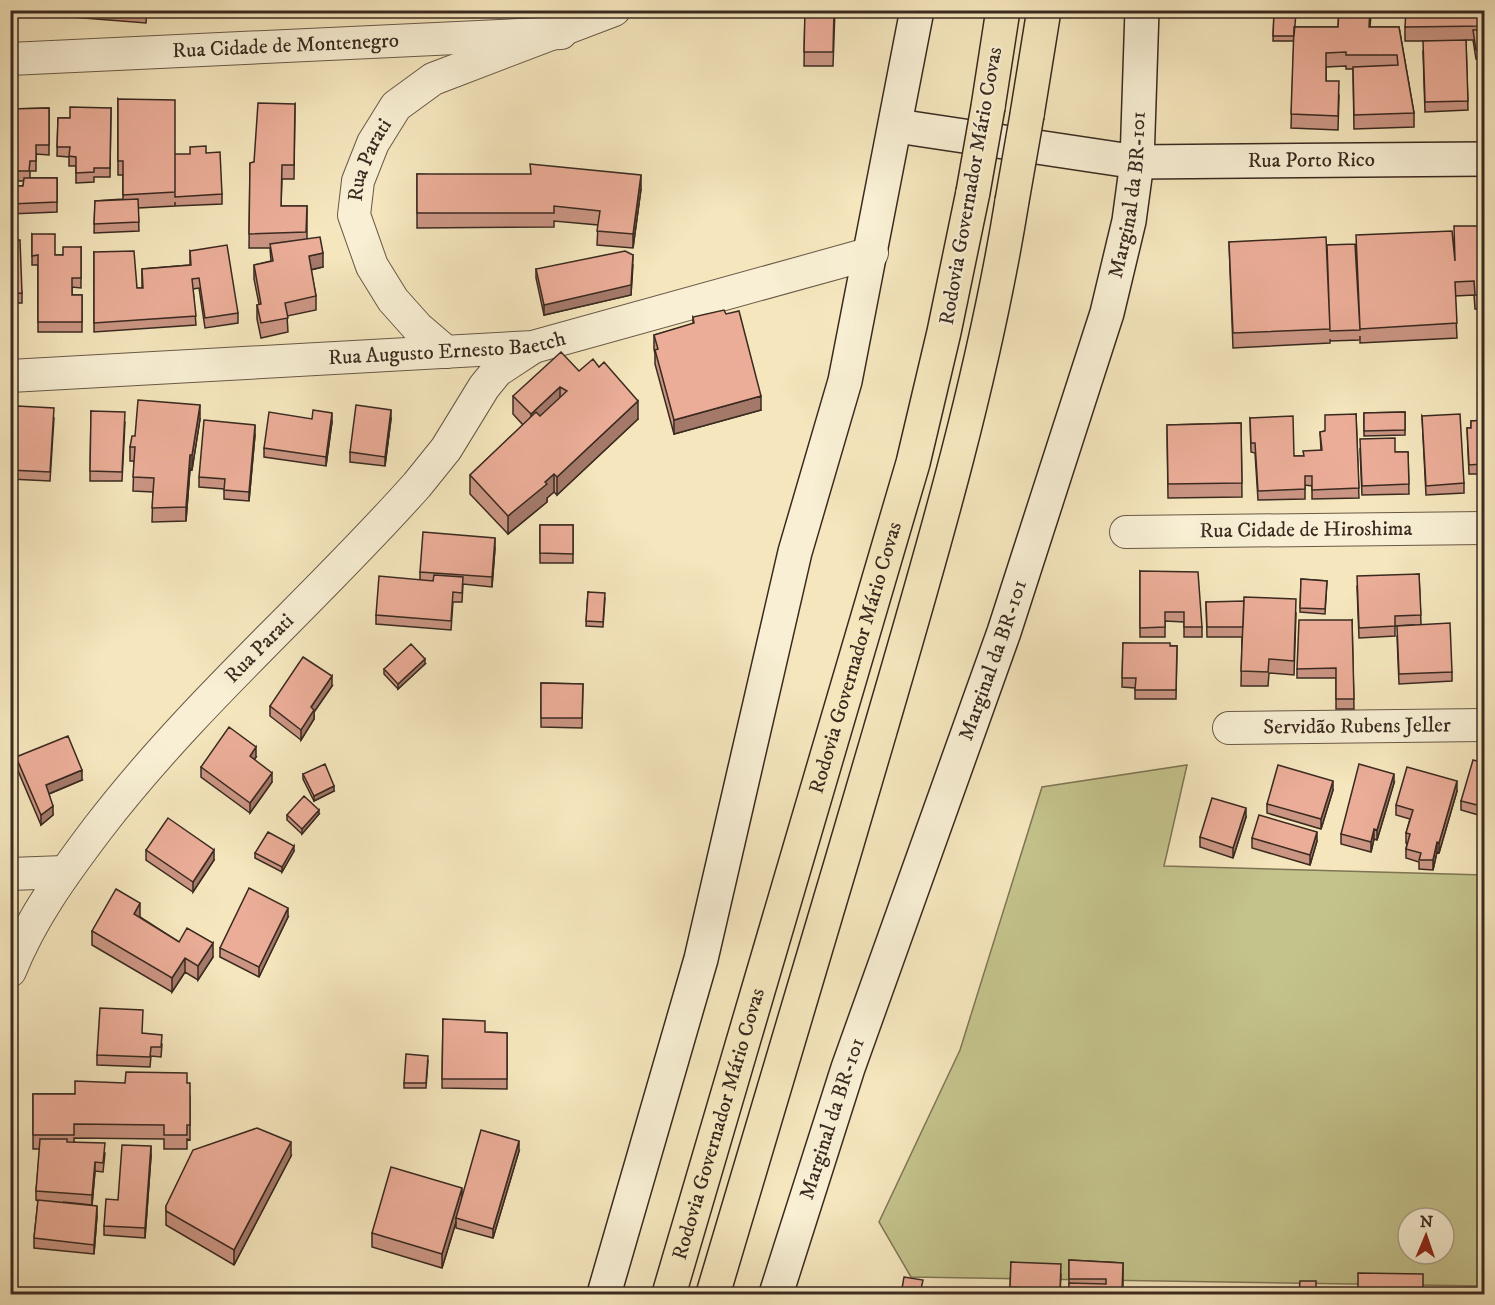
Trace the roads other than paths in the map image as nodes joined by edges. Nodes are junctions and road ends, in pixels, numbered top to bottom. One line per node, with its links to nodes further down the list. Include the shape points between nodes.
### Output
1 (614, 10): 6 (street, Rua Parati)
2 (917, 10): 8 (main road)
3 (1003, 10): 23 (highway, Rodovia Governador Mário Covas, bridge, via 973,192 913,463)
4 (1044, 10): 24 (highway, Rodovia Governador Mário Covas, bridge, via 979,372 896,675)
5 (1142, 10): 10 (main road, Marginal da BR-101)
6 (561, 33): 7 (street, Rua Cidade de Montenegro); 13 (street, Rua Parati, via 433,79 396,106 373,143 358,181 354,215 372,266 393,300)
7 (10, 59)
8 (897, 126): 10 (main road, Rua Porto Rico); 11 (main road)
9 (1485, 159): 10 (main road, Rua Porto Rico)
10 (1137, 162): 25 (main road, Marginal da BR-101, via 1118,270 1050,491 849,1068)
11 (872, 253): 12 (street, Rua Augusto Ernesto Baetch); 22 (main road, via 845,381 795,552 701,959)
12 (533, 347): 13 (street, Rua Augusto Ernesto Baetch); 19 (street, Rua Parati, via 497,371 446,449 417,485 159,752)
13 (446, 352): 14 (street, Rua Augusto Ernesto Baetch)
14 (10, 376)
15 (1485, 528): 16 (street, Rua Cidade de Hiroshima)
16 (1126, 532)
17 (1485, 725): 18 (street, Servidão Rubens Jeller)
18 (1229, 728)
19 (64, 872): 20 (street); 21 (street, Rua Parati, via 28,931)
20 (10, 874)
21 (10, 971)
22 (604, 1294)
23 (669, 1294)
24 (713, 1294)
25 (776, 1294)

